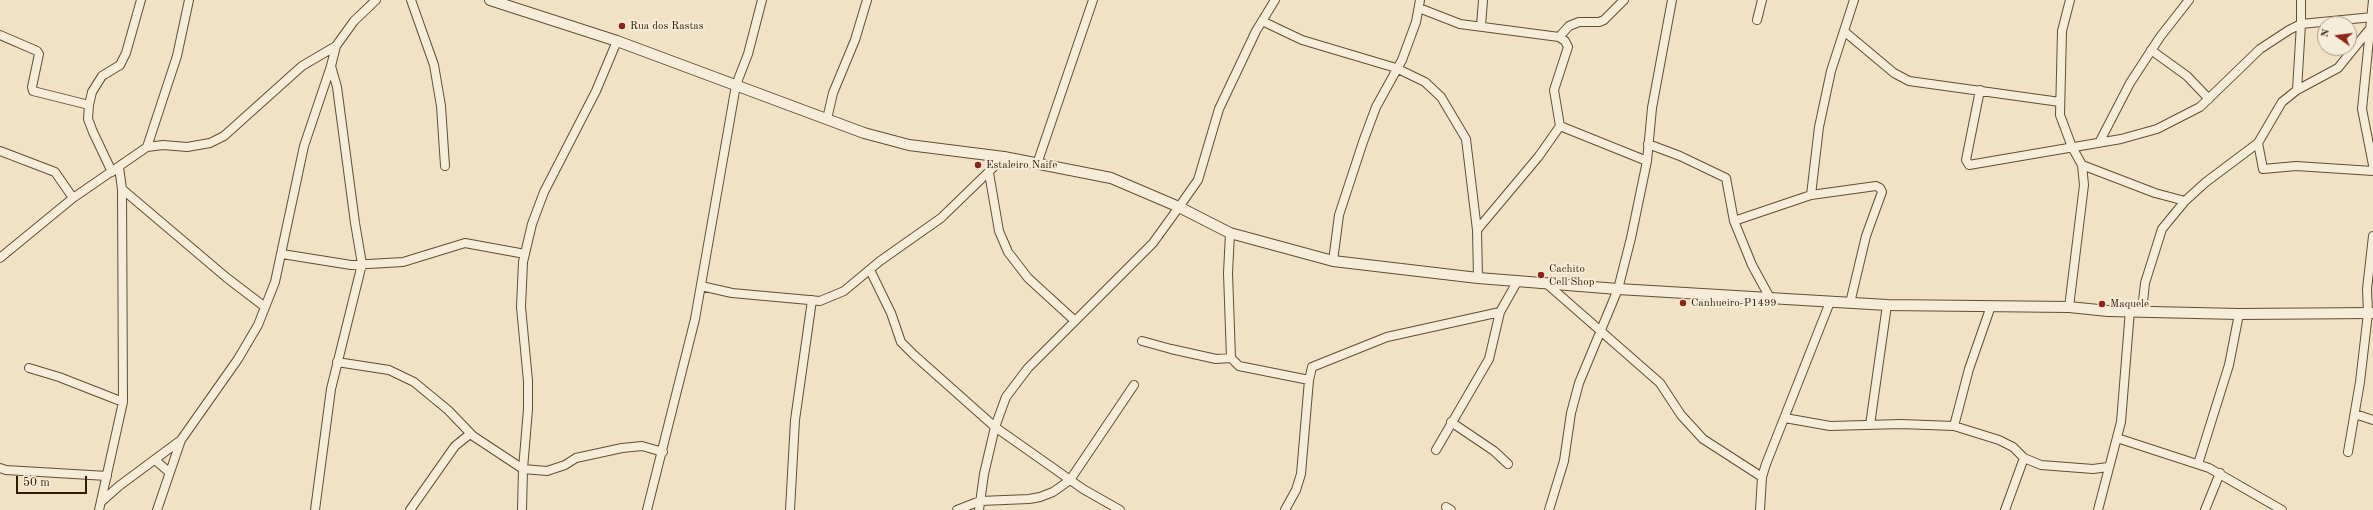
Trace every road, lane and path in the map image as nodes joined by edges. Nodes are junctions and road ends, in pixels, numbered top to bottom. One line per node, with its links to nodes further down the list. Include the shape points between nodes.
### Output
1 (141, 0): 39 (street, via 123,59 120,65 102,76 92,92)
2 (190, 0): 45 (street, via 177,56)
3 (376, 0): 30 (street, via 354,21)
4 (411, 0): 53 (street, via 434,65 441,106)
5 (490, 0): 29 (street)
6 (762, 0): 34 (street, via 748,54)
7 (868, 0): 40 (street, via 833,93)
8 (1093, 0): 50 (street)
9 (1275, 0): 22 (street)
10 (1483, 0): 24 (street)
11 (1624, 0): 28 (street, via 1604,20 1578,22 1569,26)
12 (1672, 0): 44 (street)
13 (1762, 0): 21 (street)
14 (1854, 0): 26 (street)
15 (2070, 0): 38 (street, via 2062,31)
16 (2189, 0): 31 (street)
17 (2301, 0): 23 (street)
18 (2373, 0): 20 (street)
19 (1420, 4): 24 (street, via 1460,24); 33 (street, via 1412,36)
20 (2372, 17): 23 (street); 25 (street)
21 (1756, 20)
22 (1262, 21): 33 (street, via 1302,40); 61 (street, via 1219,109 1198,180)
23 (2301, 24): 36 (street); 37 (street, via 2260,49)
24 (1481, 26): 28 (street)
25 (2368, 31): 36 (street, via 2338,68); 52 (street, via 2362,110)
26 (1844, 32): 35 (street, via 1901,78); 58 (street, via 1831,71 1818,127)
27 (0, 35): 39 (street, via 39,54 33,91)
28 (1558, 37): 41 (street, via 1568,47 1554,90)
29 (617, 41): 34 (street); 67 (street, via 596,91 544,192 532,224)
30 (336, 46): 32 (street); 45 (street, via 302,66 224,136 210,143 187,147)
31 (2151, 50): 37 (street, via 2187,76); 42 (street, via 2130,83)
32 (331, 66): 66 (street, via 304,146); 70 (street, via 337,87 354,223)
33 (1396, 68): 63 (street, via 1425,82 1441,98 1466,139); 69 (street, via 1376,107 1339,215)
34 (736, 85): 40 (street); 75 (street)
35 (1980, 90): 38 (street); 46 (street, via 1966,160 1969,165)
36 (2297, 90): 43 (street, via 2282,102)
37 (2209, 99): 42 (street, via 2157,129 2141,135)
38 (2060, 102): 46 (street, via 2060,115)
39 (89, 105): 54 (street, via 88,119 93,132)
40 (827, 119): 48 (street, via 909,145)
41 (1560, 126): 49 (street); 63 (street, via 1539,156)
42 (2100, 141): 46 (street)
43 (2258, 143): 55 (street, via 2263,169 2296,166); 60 (street)
44 (1648, 144): 49 (street); 62 (street, via 1726,178)
45 (148, 147): 54 (street)
46 (2072, 147): 51 (street)
47 (0, 151): 59 (street, via 55,172)
48 (1004, 157): 50 (street); 56 (street)
49 (1647, 161): 76 (street)
50 (1037, 164): 61 (street, via 1111,178)
51 (2082, 165): 60 (street, via 2155,193); 84 (street, via 2084,185)
52 (2373, 165)
53 (445, 166)
54 (116, 170): 57 (street); 59 (street)
55 (2373, 171)
56 (989, 173): 71 (street, via 941,218); 90 (street, via 999,231 1008,252 1028,278)
57 (122, 189): 83 (street); 98 (street)
58 (1811, 195): 62 (street); 80 (street, via 1876,186 1882,192 1866,236)
59 (73, 198): 68 (street)
60 (2185, 201): 86 (street, via 2162,229 2145,284)
61 (1180, 207): 64 (street); 90 (street, via 1153,243)
62 (1734, 221): 77 (street, via 1752,265)
63 (1477, 230): 72 (street)
64 (1230, 233): 69 (street); 93 (street, via 1228,274)
65 (2373, 236): 88 (street, via 2367,289)
66 (282, 254): 70 (street, via 351,265); 83 (street)
67 (525, 254): 70 (street, via 465,243 403,262); 118 (street, via 521,307 528,409)
68 (0, 258)
69 (1333, 261): 72 (street)
70 (362, 264): 94 (street)
71 (870, 270): 78 (street, via 844,291 820,301); 105 (street, via 891,313 901,342)
72 (1478, 278): 73 (street)
73 (1517, 282): 74 (street); 87 (street)
74 (1546, 284): 76 (street); 91 (street)
75 (701, 286): 78 (street, via 732,293); 110 (street)
76 (1618, 290): 77 (street); 91 (street)
77 (1770, 298): 79 (street)
78 (812, 300): 133 (street, via 795,420)
79 (1830, 302): 80 (street); 100 (street)
80 (1850, 303): 81 (street)
81 (1887, 305): 82 (street); 103 (street)
82 (1991, 306): 84 (street); 104 (street, via 1969,369)
83 (265, 307): 108 (street, via 258,325 238,359)
84 (2069, 307): 85 (street, via 2108,311)
85 (2130, 310): 86 (street); 107 (street, via 2124,402)
86 (2142, 311): 89 (street)
87 (1500, 312): 96 (street, via 1387,337 1318,364 1312,368); 102 (street, via 1489,359)
88 (2370, 313): 89 (street); 99 (street)
89 (2239, 314): 115 (street, via 2229,365)
90 (1074, 320): 105 (street, via 1028,368 1006,397)
91 (1602, 331): 121 (street, via 1660,383 1681,414 1703,439); 138 (street, via 1579,383 1571,412 1564,461)
92 (1142, 341): 93 (street, via 1216,359)
93 (1231, 358): 96 (street, via 1239,366)
94 (337, 362): 106 (street, via 389,370 414,382 448,410); 129 (street)
95 (29, 368): 98 (street)
96 (1308, 380): 137 (street, via 1301,474)
97 (1134, 385): 123 (street)
98 (123, 402): 122 (street)
99 (2355, 414): 101 (street); 111 (street)
100 (1785, 418): 103 (street, via 1830,426); 121 (street)
101 (2373, 420)
102 (1451, 422): 109 (street); 114 (street, via 1494,450)
103 (1870, 425): 104 (street)
104 (1954, 426): 112 (street, via 1999,440 2013,447)
105 (995, 427): 123 (street); 125 (street)
106 (470, 434): 118 (street); 130 (street, via 455,446)
107 (2117, 438): 115 (street); 116 (street)
108 (181, 440): 113 (street); 119 (street)
109 (1436, 450)
110 (663, 452): 118 (street, via 642,446 622,448 576,458 565,465 546,470); 132 (street)
111 (2348, 452)
112 (2024, 458): 116 (street, via 2041,465 2065,468); 140 (street)
113 (155, 460): 119 (street); 124 (street)
114 (1508, 464)
115 (2198, 464): 120 (street)
116 (2108, 467): 141 (street)
117 (0, 468): 122 (street)
118 (523, 469): 131 (street)
119 (169, 472): 128 (street)
120 (2220, 473): 127 (street); 142 (street)
121 (1762, 477): 139 (street)
122 (107, 479): 124 (street); 126 (street)
123 (1070, 480): 125 (street, via 1053,492 1029,499); 136 (street)
124 (120, 486): 126 (street)
125 (980, 501): 134 (street); 135 (street)
126 (100, 506)
127 (2272, 507): 143 (street)
128 (157, 510)
129 (315, 510)
130 (410, 510)
131 (522, 510)
132 (647, 510)
133 (790, 510)
134 (957, 510)
135 (979, 510)
136 (1120, 510)
137 (1285, 510)
138 (1549, 510)
139 (1760, 510)
140 (2005, 510)
141 (2098, 510)
142 (2205, 510)
143 (2282, 510)

